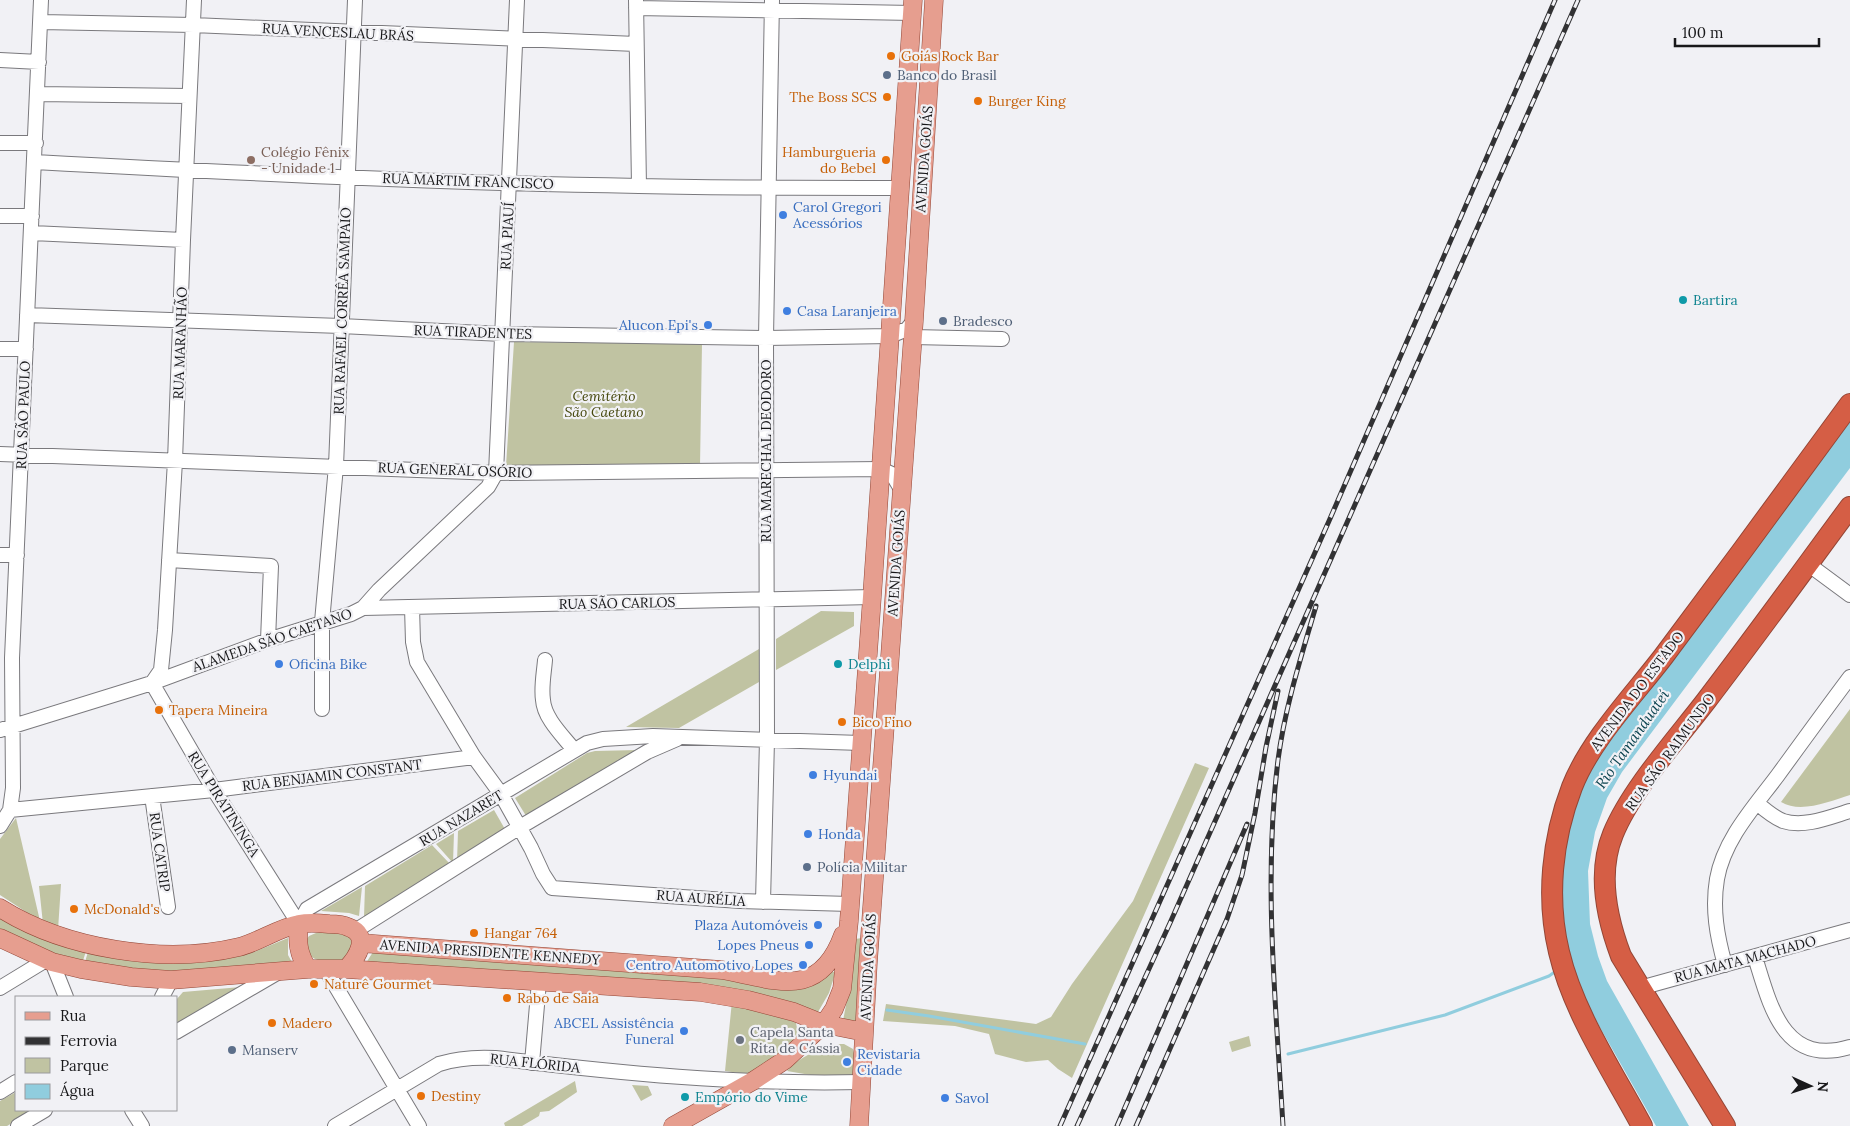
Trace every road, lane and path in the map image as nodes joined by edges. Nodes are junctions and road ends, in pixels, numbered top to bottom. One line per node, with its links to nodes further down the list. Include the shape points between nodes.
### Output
1 (42, 0): 9 (street, RUA SÃO PAULO)
2 (194, 0): 10 (street, RUA MARANHÃO)
3 (355, 0): 11 (street, RUA RAFAEL CORRÊA SAMPAIO)
4 (517, 0): 12 (street, RUA PIAUÍ)
5 (934, 0): 34 (main road, AVENIDA GOIÁS)
6 (636, 4): 7 (street); 13 (street)
7 (772, 5): 8 (street); 25 (street, RUA MARECHAL DEODORO)
8 (913, 6): 26 (main road, AVENIDA GOIÁS)
9 (41, 22): 10 (street, RUA VENCESLAU BRÁS); 15 (street, RUA SÃO PAULO)
10 (193, 25): 11 (street, RUA VENCESLAU BRÁS); 17 (street, RUA MARANHÃO)
11 (354, 33): 12 (street, RUA VENCESLAU BRÁS); 22 (street, RUA RAFAEL CORRÊA SAMPAIO)
12 (516, 40): 13 (street, RUA VENCESLAU BRÁS); 23 (street, RUA PIAUÍ)
13 (636, 44): 24 (street)
14 (0, 60): 15 (street)
15 (39, 62): 16 (street, RUA SÃO PAULO)
16 (38, 94): 17 (street); 19 (street, RUA SÃO PAULO)
17 (190, 96): 21 (street, RUA MARANHÃO)
18 (0, 143): 19 (street)
19 (36, 143): 20 (street, RUA SÃO PAULO)
20 (36, 162): 21 (street, RUA MARTIM FRANCISCO); 28 (street, RUA SÃO PAULO)
21 (186, 170): 22 (street, RUA MARTIM FRANCISCO); 30 (street, RUA MARANHÃO)
22 (348, 177): 23 (street, RUA MARTIM FRANCISCO); 33 (street, RUA RAFAEL CORRÊA SAMPAIO)
23 (510, 183): 24 (street, RUA MARTIM FRANCISCO); 35 (street, RUA PIAUÍ)
24 (639, 186): 25 (street, RUA MARTIM FRANCISCO)
25 (769, 188): 26 (street, RUA MARTIM FRANCISCO); 37 (street, RUA MARECHAL DEODORO)
26 (900, 188): 36 (main road, AVENIDA GOIÁS)
27 (0, 216): 28 (street)
28 (32, 216): 29 (street, RUA SÃO PAULO)
29 (32, 233): 30 (street); 31 (street, RUA SÃO PAULO)
30 (183, 240): 32 (street, RUA MARANHÃO)
31 (27, 316): 32 (street, RUA TIRADENTES); 40 (street, RUA SÃO PAULO)
32 (181, 321): 33 (street, RUA TIRADENTES); 44 (street, RUA MARANHÃO)
33 (341, 326): 35 (street, RUA TIRADENTES); 45 (street, RUA RAFAEL CORRÊA SAMPAIO)
34 (913, 329): 36 (street, RUA TIRADENTES); 38 (street); 49 (main road, AVENIDA GOIÁS)
35 (502, 334): 37 (street, RUA TIRADENTES); 48 (street, RUA PIAUÍ)
36 (890, 336): 37 (street, RUA TIRADENTES); 46 (main road, AVENIDA GOIÁS)
37 (766, 338): 47 (street, RUA MARECHAL DEODORO)
38 (1002, 339)
39 (0, 349): 40 (street)
40 (26, 349): 43 (street, RUA SÃO PAULO)
41 (1850, 404): 124 (highway, AVENIDA DO ESTADO, via 1594,747 1573,786 1562,820 1552,874 1559,952 1582,1015)
42 (0, 454): 43 (street, RUA GENERAL OSÓRIO)
43 (22, 454): 44 (street, RUA GENERAL OSÓRIO); 52 (street, RUA SÃO PAULO)
44 (175, 461): 45 (street, RUA GENERAL OSÓRIO); 53 (street, RUA MARANHÃO)
45 (336, 466): 48 (street, RUA GENERAL OSÓRIO); 60 (street, RUA RAFAEL CORRÊA SAMPAIO)
46 (881, 470): 47 (street, RUA GENERAL OSÓRIO); 49 (street, via 892,474); 56 (main road, AVENIDA GOIÁS)
47 (765, 471): 48 (street, RUA GENERAL OSÓRIO); 57 (street, RUA MARECHAL DEODORO)
48 (496, 473): 59 (street, ALAMEDA SÃO CAETANO, via 488,487)
49 (900, 489): 93 (main road, AVENIDA GOIÁS)
50 (1850, 506): 54 (highway, RUA SÃO RAIMUNDO)
51 (0, 555): 52 (street)
52 (17, 555): 62 (street, RUA SÃO PAULO)
53 (170, 560): 61 (street, via 271,566); 65 (street, RUA MARANHÃO, via 162,670)
54 (1808, 564): 55 (street); 102 (highway, RUA SÃO RAIMUNDO, via 1644,783 1613,835 1607,859 1607,908 1621,956)
55 (1850, 595)
56 (872, 597): 57 (street, RUA SÃO CARLOS); 71 (main road, AVENIDA GOIÁS)
57 (766, 600): 58 (street, RUA SÃO CARLOS); 70 (street, RUA MARECHAL DEODORO)
58 (412, 607): 59 (street, RUA SÃO CARLOS); 74 (street, via 417,662)
59 (363, 608): 60 (street, ALAMEDA SÃO CAETANO)
60 (322, 622): 61 (street, ALAMEDA SÃO CAETANO); 66 (street, RUA RAFAEL CORRÊA SAMPAIO)
61 (268, 640): 65 (street, ALAMEDA SÃO CAETANO)
62 (6, 658): 67 (street, RUA SÃO PAULO)
63 (545, 660): 72 (street, via 542,693 545,708)
64 (1850, 677): 78 (street)
65 (152, 683): 67 (street, ALAMEDA SÃO CAETANO); 75 (street, RUA PIRATININGA)
66 (322, 709)
67 (6, 728): 79 (street, RUA SÃO PAULO, via 13,788)
68 (636, 736): 69 (street, RUA NAZARET); 72 (street, RUA NAZARET, via 594,740); 73 (street)
69 (683, 737): 70 (street, RUA NAZARET); 73 (street)
70 (767, 740): 71 (street, RUA NAZARET); 83 (street, RUA MARECHAL DEODORO)
71 (861, 743): 86 (main road, AVENIDA GOIÁS)
72 (574, 750): 76 (street, RUA NAZARET)
73 (648, 752): 82 (street)
74 (474, 757): 75 (street, RUA BENJAMIN CONSTANT); 76 (street)
75 (214, 790): 77 (street, RUA BENJAMIN CONSTANT); 87 (street, RUA PIRATININGA)
76 (501, 794): 82 (street); 87 (street, RUA NAZARET, via 307,908)
77 (152, 796): 79 (street, RUA BENJAMIN CONSTANT); 84 (street, RUA CATRIP)
78 (1757, 803): 80 (street, via 1784,821 1799,823); 94 (street, via 1726,851 1717,877 1715,924)
79 (10, 810): 81 (street, RUA SÃO PAULO)
80 (1850, 811)
81 (0, 826)
82 (520, 828): 83 (street, RUA AURÉLIA, via 552,888); 89 (street)
83 (763, 902): 86 (street, RUA AURÉLIA)
84 (168, 907)
85 (0, 908): 87 (main road, AVENIDA PRESIDENTE KENNEDY, via 65,938 140,952 225,950)
86 (849, 913): 89 (main road, AVENIDA PRESIDENTE KENNEDY, via 833,958 811,978 794,982 722,970); 93 (main road, via 860,905 865,910); 105 (main road, AVENIDA GOIÁS, via 842,989)
87 (299, 924): 89 (main road, AVENIDA PRESIDENTE KENNEDY, via 342,925); 95 (main road, via 298,948)
88 (1850, 930): 91 (street, RUA MATA MACHADO)
89 (358, 937): 96 (main road, via 357,956)
90 (0, 938): 92 (main road, AVENIDA PRESIDENTE KENNEDY)
91 (1755, 957): 94 (street, RUA MATA MACHADO); 108 (street, via 1769,1004 1787,1034 1807,1047 1827,1051)
92 (49, 961): 99 (main road, AVENIDA PRESIDENTE KENNEDY, via 131,977); 101 (street); 103 (street)
93 (868, 963): 107 (main road, AVENIDA GOIÁS)
94 (1725, 965): 102 (street, RUA MATA MACHADO)
95 (308, 969): 97 (main road, AVENIDA PRESIDENTE KENNEDY); 98 (main road, AVENIDA PRESIDENTE KENNEDY)
96 (346, 969): 97 (main road, AVENIDA PRESIDENTE KENNEDY); 100 (main road, AVENIDA PRESIDENTE KENNEDY)
97 (326, 970): 113 (street)
98 (278, 972): 99 (main road, AVENIDA PRESIDENTE KENNEDY); 106 (street)
99 (171, 980): 104 (street)
100 (539, 982): 105 (main road, AVENIDA PRESIDENTE KENNEDY, via 719,995 774,1006); 109 (street)
101 (0, 988)
102 (1640, 988): 117 (highway, RUA SÃO RAIMUNDO)
103 (66, 996)
104 (163, 996)
105 (824, 1024): 107 (main road, AVENIDA PRESIDENTE KENNEDY); 110 (main road, AVENIDA GOIÁS, via 785,1060)
106 (178, 1031)
107 (864, 1032): 111 (main road, AVENIDA GOIÁS)
108 (1850, 1048)
109 (532, 1063): 110 (street, RUA FLÓRIDA, via 635,1074); 113 (street, RUA FLÓRIDA, via 488,1058 455,1059 438,1064)
110 (753, 1081): 111 (street, RUA FLÓRIDA); 122 (main road, AVENIDA GOIÁS)
111 (862, 1082): 123 (main road, AVENIDA GOIÁS)
112 (15, 1083): 114 (street)
113 (397, 1089): 120 (street, RUA FLÓRIDA); 121 (street)
114 (0, 1092)
115 (43, 1111): 118 (street)
116 (133, 1111): 119 (street)
117 (1725, 1125)
118 (18, 1126)
119 (142, 1126)
120 (335, 1126)
121 (419, 1126)
122 (673, 1126)
123 (859, 1126)
124 (1642, 1126)

